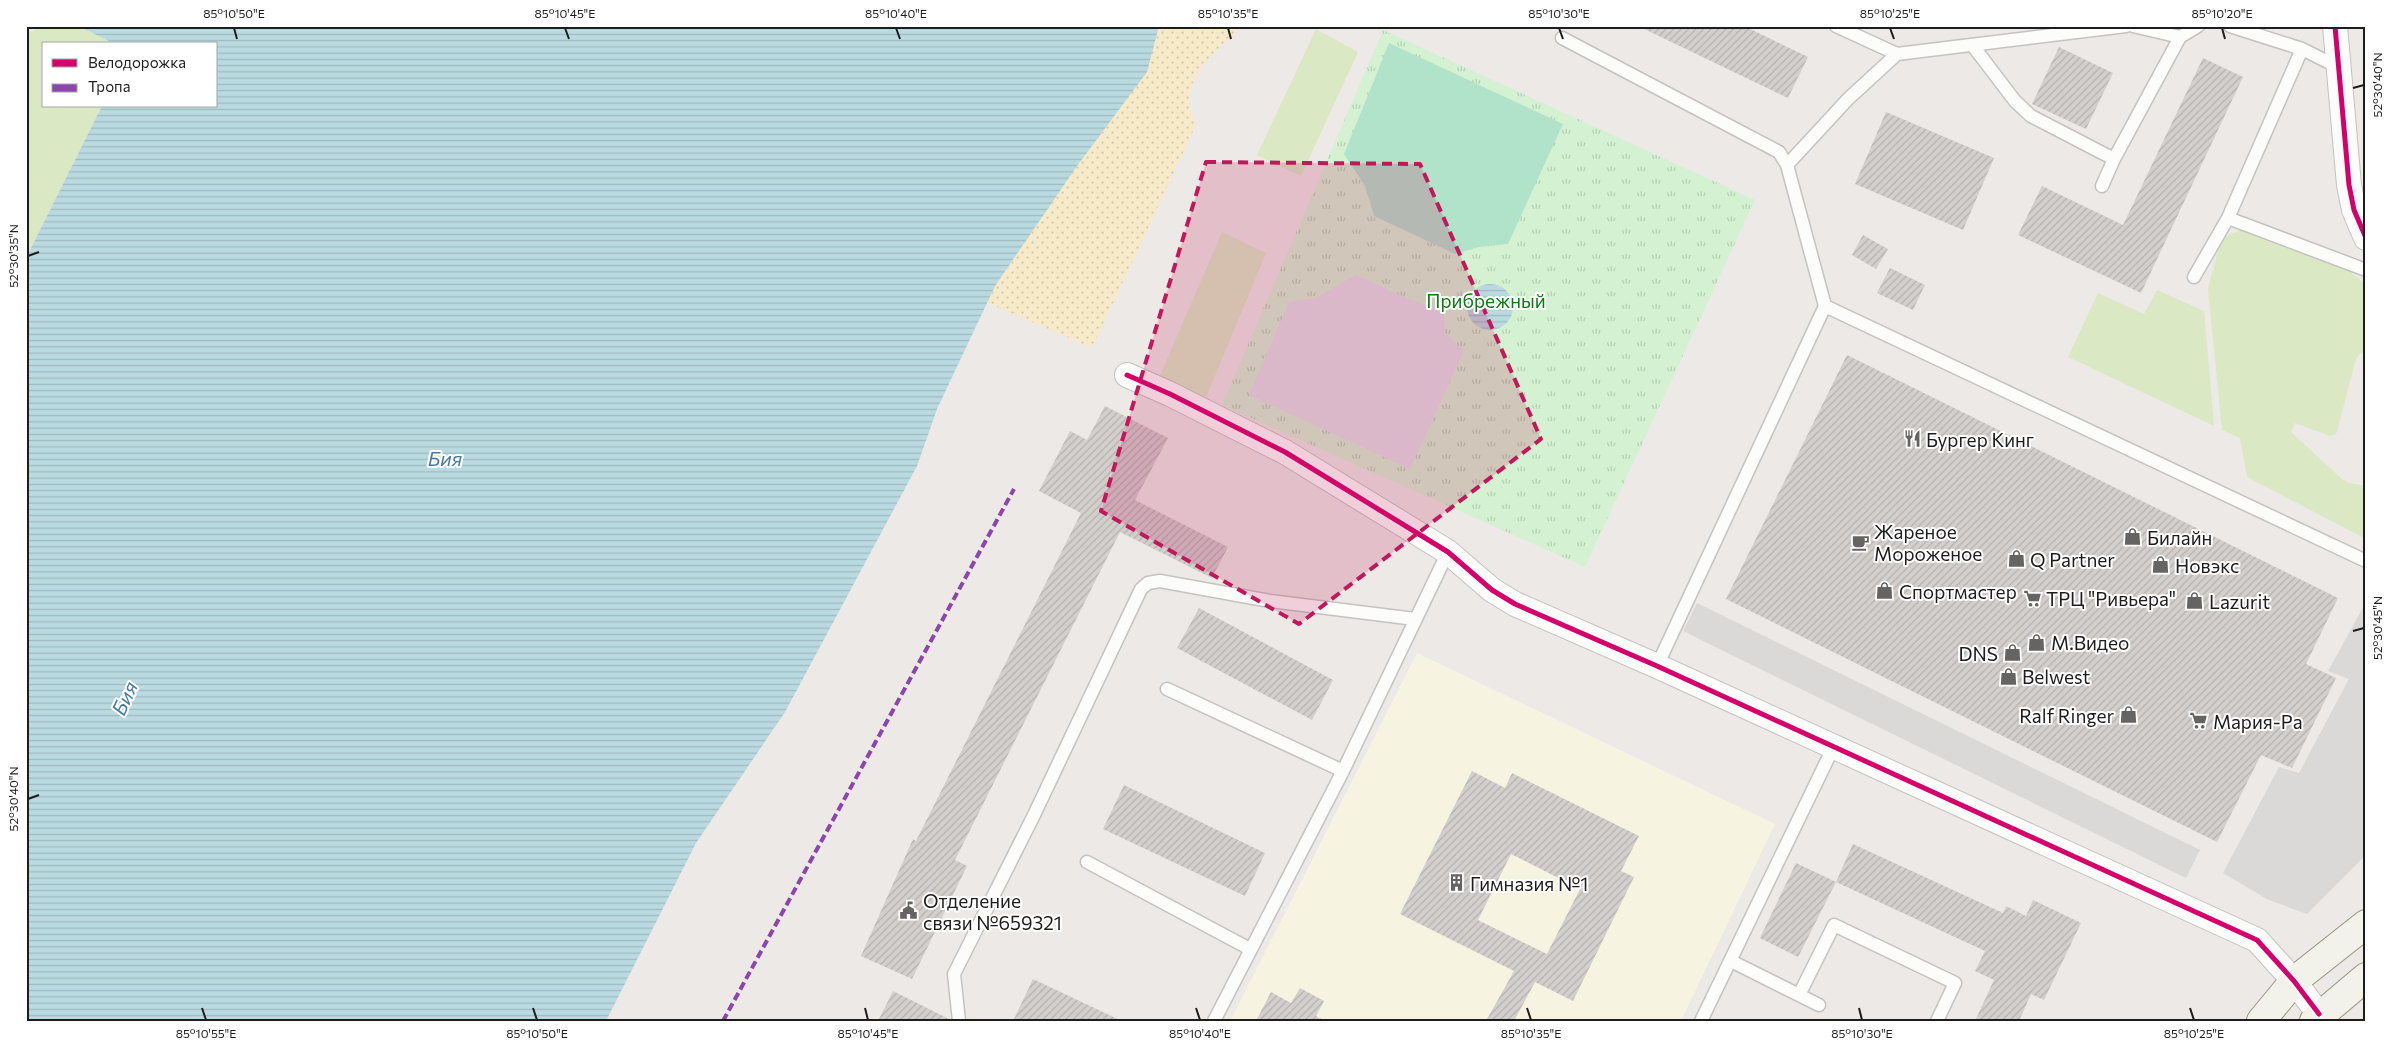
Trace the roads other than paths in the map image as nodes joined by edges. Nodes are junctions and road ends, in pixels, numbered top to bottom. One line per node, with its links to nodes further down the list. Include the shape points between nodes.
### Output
1 (1836, 26): 11 (lane)
2 (2126, 26): 9 (lane)
3 (2133, 26): 7 (lane)
4 (2198, 26): 7 (lane)
5 (2230, 26): 10 (lane)
6 (2335, 26): 12 (street)
7 (2180, 37): 13 (lane)
8 (1562, 38): 14 (lane, via 1779,152)
9 (1973, 46): 11 (lane); 13 (lane, via 2005,90 2031,116)
10 (2302, 49): 12 (lane); 17 (lane)
11 (1897, 54): 14 (lane)
12 (2340, 68): 16 (street, via 2349,184)
13 (2114, 159): 15 (lane)
14 (1787, 165): 21 (lane)
15 (2102, 186)
16 (2360, 204): 18 (street)
17 (2228, 218): 19 (lane); 20 (lane)
18 (2366, 238)
19 (2366, 270)
20 (2194, 277)
21 (1825, 306): 24 (lane); 26 (lane)
22 (1127, 375): 23 (street, via 1285,452)
23 (1448, 552): 25 (lane); 26 (street, via 1492,590 1515,604)
24 (2366, 562)
25 (1415, 619): 29 (lane); 39 (lane, via 1270,601 1160,581 1148,583 1141,589 954,974)
26 (1657, 666): 28 (street)
27 (1167, 689): 29 (lane)
28 (1834, 746): 33 (lane); 35 (street, via 2258,940)
29 (1343, 771): 32 (lane)
30 (1087, 862): 32 (lane)
31 (2366, 924): 35 (main road)
32 (1250, 949): 40 (lane)
33 (1730, 961): 36 (lane); 41 (lane)
34 (2366, 977): 38 (main road)
35 (2294, 981): 38 (street); 43 (main road)
36 (1799, 995): 37 (lane); 42 (lane, via 1834,925 1955,983)
37 (1820, 1005)
38 (2319, 1019)
39 (959, 1021)
40 (1214, 1021)
41 (1701, 1021)
42 (1937, 1021)
43 (2262, 1021)

